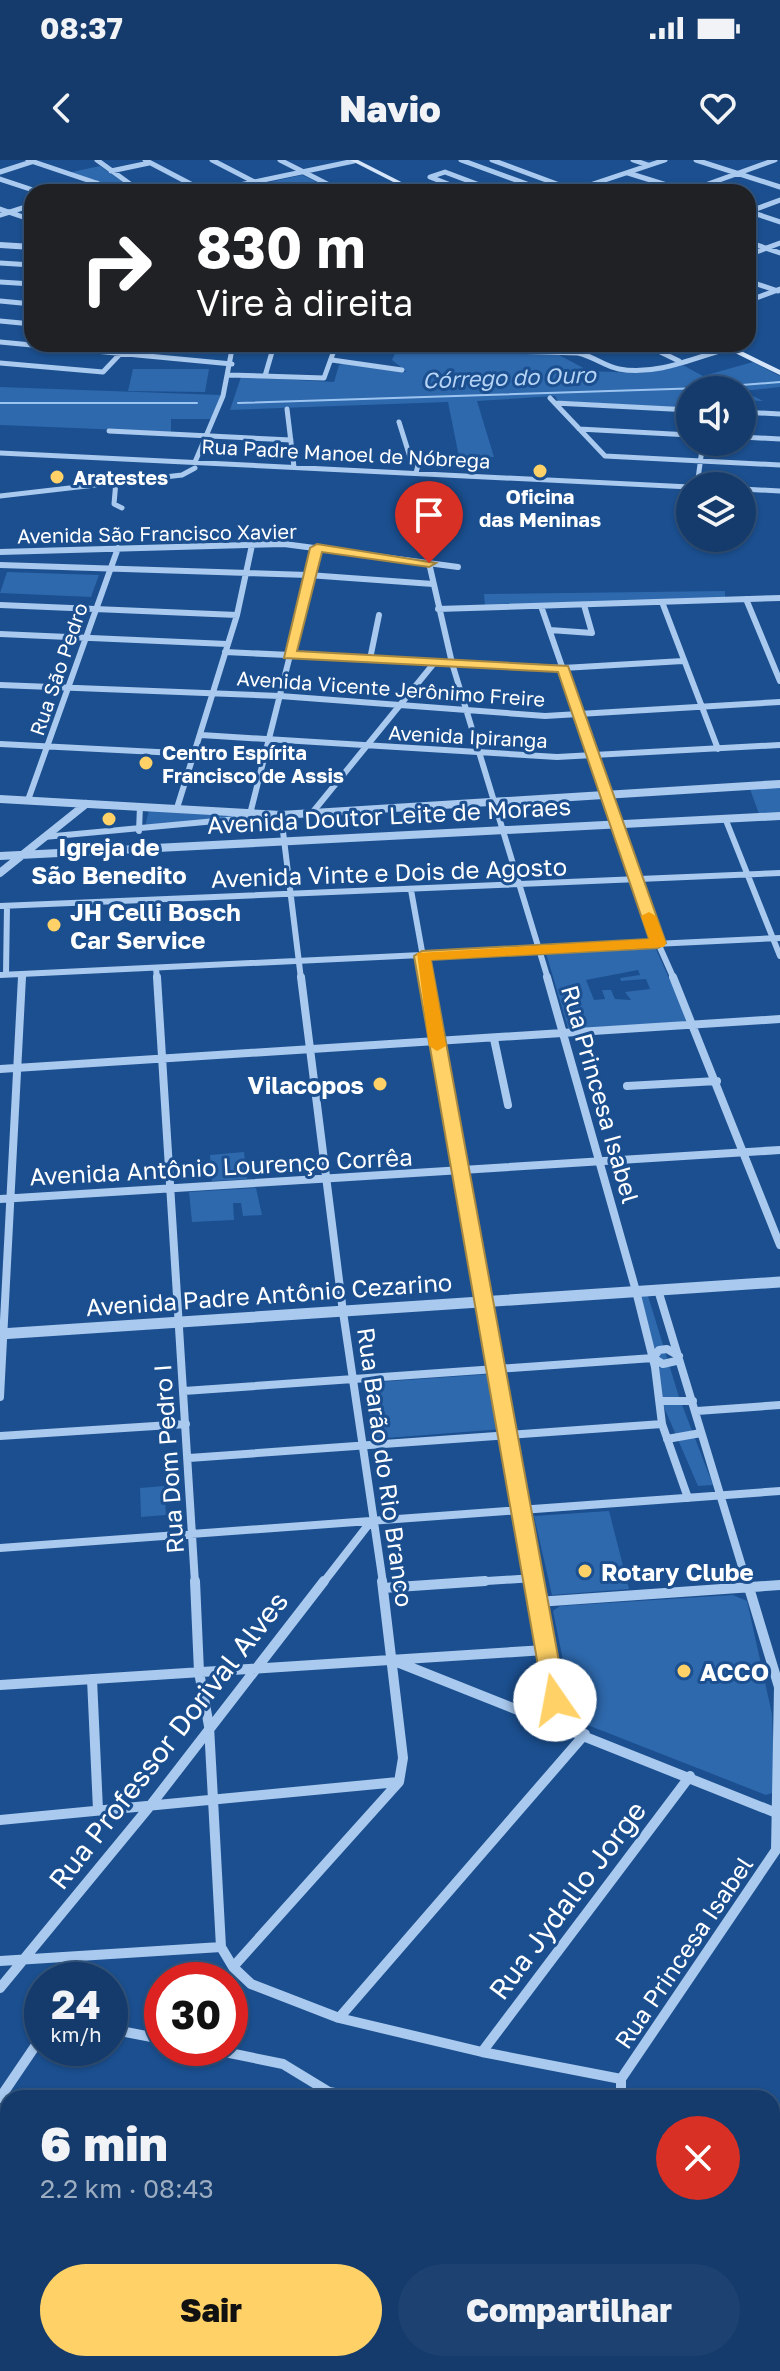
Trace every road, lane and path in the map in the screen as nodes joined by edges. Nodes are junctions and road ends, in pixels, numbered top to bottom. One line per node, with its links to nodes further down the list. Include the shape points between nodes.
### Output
1 (97, 160): 15 (street)
2 (138, 160): 15 (street)
3 (212, 160): 21 (street)
4 (280, 160): 17 (street)
5 (461, 160): 34 (street)
6 (492, 160): 35 (street)
7 (633, 160): 14 (street)
8 (665, 160): 14 (street)
9 (696, 160): 19 (street)
10 (775, 160): 19 (street)
11 (33, 161): 16 (street); 22 (street)
12 (148, 161): 15 (street); 26 (street)
13 (349, 161): 17 (street); 30 (main road); 31 (main road)
14 (649, 166): 18 (street)
15 (108, 169): 25 (street)
16 (0, 172)
17 (302, 172): 21 (street); 29 (street)
18 (627, 173): 36 (street); 37 (street)
19 (739, 173): 38 (street); 40 (street)
20 (0, 179): 39 (street)
21 (253, 182): 27 (street); 28 (street)
22 (97, 183): 23 (street); 24 (street)
23 (94, 184)
24 (100, 184)
25 (128, 184)
26 (191, 184)
27 (244, 184)
28 (257, 184)
29 (327, 184)
30 (391, 184)
31 (400, 184)
32 (448, 184): 33 (street, via 430,177 445,172)
33 (477, 184)
34 (527, 184)
35 (556, 184)
36 (594, 184)
37 (662, 184)
38 (709, 184)
39 (24, 187)
40 (780, 187)
41 (780, 200): 43 (street)
42 (24, 208): 45 (street)
43 (756, 208)
44 (0, 209): 45 (street)
45 (10, 212): 47 (street); 48 (street)
46 (756, 214): 49 (street)
47 (0, 215)
48 (24, 217)
49 (780, 222)
50 (780, 243): 54 (street)
51 (0, 245): 53 (street)
52 (756, 245): 54 (street)
53 (24, 246)
54 (766, 248): 55 (street); 56 (street)
55 (756, 252)
56 (780, 253)
57 (0, 263): 58 (street)
58 (24, 264)
59 (0, 282): 60 (street)
60 (24, 284)
61 (756, 284): 62 (street)
62 (778, 291): 63 (street)
63 (756, 298)
64 (0, 301): 65 (street)
65 (24, 303)
66 (0, 321): 67 (street)
67 (24, 323)
68 (0, 342): 69 (street)
69 (24, 343)
70 (31, 352): 85 (street)
71 (111, 352): 79 (street)
72 (233, 352): 84 (street)
73 (272, 352): 90 (street)
74 (334, 352): 81 (street)
75 (520, 352): 80 (street)
76 (661, 352): 82 (street)
77 (706, 352): 82 (street)
78 (742, 352): 88 (main road)
79 (121, 353): 84 (street); 85 (street, via 103,372)
80 (573, 353): 82 (street, via 592,355 623,370)
81 (332, 360): 87 (street); 90 (street, via 326,377)
82 (680, 361): 86 (street)
83 (0, 363): 85 (street)
84 (232, 364): 89 (street)
85 (29, 365)
86 (687, 365)
87 (402, 370)
88 (780, 370)
89 (229, 375): 90 (street); 100 (street)
90 (265, 376)
91 (772, 407): 95 (street)
92 (287, 409): 103 (street)
93 (676, 409): 97 (street, via 552,401)
94 (756, 412): 95 (street)
95 (780, 413)
96 (399, 422): 111 (street, via 410,457 419,461)
97 (579, 429): 99 (street); 106 (street, via 605,456)
98 (109, 431): 100 (street)
99 (676, 434)
100 (206, 436): 103 (street); 107 (street)
101 (756, 438): 102 (street)
102 (780, 439)
103 (291, 440): 109 (street)
104 (0, 453): 107 (street, Rua Padre Manoel de Nóbrega)
105 (701, 456): 106 (street)
106 (700, 461): 108 (street); 110 (street)
107 (195, 465): 109 (street, Rua Padre Manoel de Nóbrega); 112 (street, via 182,475)
108 (780, 465)
109 (294, 467): 111 (street, Rua Padre Manoel de Nóbrega)
110 (699, 472)
111 (416, 473): 113 (street, Rua Padre Manoel de Nóbrega)
112 (116, 481): 116 (street); 117 (street, via 114,504)
113 (676, 486)
114 (756, 490): 115 (street)
115 (780, 491)
116 (0, 496)
117 (122, 508)
118 (252, 545): 119 (street, Avenida São Francisco Xavier); 120 (street, Avenida São Francisco Xavier); 126 (street)
119 (118, 548): 121 (street, Avenida São Francisco Xavier); 125 (street, Rua São Pedro)
120 (317, 548): 122 (street, Avenida São Francisco Xavier); 127 (street)
121 (1, 554)
122 (429, 563): 124 (street, Avenida São Francisco Xavier); 128 (street, Rua Princesa Isabel)
123 (0, 565): 125 (street)
124 (458, 567)
125 (111, 570): 126 (street); 135 (street, Rua São Pedro)
126 (246, 574): 127 (street); 137 (street)
127 (308, 575): 128 (street); 144 (street)
128 (433, 584): 136 (street, Rua Princesa Isabel)
129 (780, 598): 130 (street)
130 (746, 599): 131 (street); 150 (street)
131 (662, 602): 133 (street); 146 (street)
132 (0, 605): 135 (street)
133 (584, 605): 134 (street); 139 (street, via 593,633)
134 (541, 606): 136 (street); 139 (street)
135 (96, 609): 137 (street); 141 (street, Rua São Pedro)
136 (438, 609): 148 (street, Rua Princesa Isabel)
137 (237, 615): 142 (street)
138 (379, 615): 145 (street)
139 (550, 630): 149 (street)
140 (0, 634): 141 (street)
141 (86, 638): 142 (street); 153 (street, Rua São Pedro)
142 (227, 644): 143 (street)
143 (225, 652): 144 (street); 154 (street)
144 (289, 655): 145 (street); 156 (street)
145 (370, 659): 147 (street)
146 (683, 661): 149 (street); 159 (street)
147 (435, 662): 148 (street); 158 (street)
148 (452, 663): 149 (street); 160 (street, Rua Princesa Isabel)
149 (563, 668): 161 (street)
150 (780, 681)
151 (0, 685): 152 (street, Avenida Vicente Jerônimo Freire)
152 (10, 685): 153 (street, Avenida Vicente Jerônimo Freire); 155 (street)
153 (67, 687): 154 (street, Avenida Vicente Jerônimo Freire); 166 (street, Rua São Pedro)
154 (213, 692): 156 (street, Avenida Vicente Jerônimo Freire); 162 (street)
155 (0, 694)
156 (280, 696): 158 (street, Avenida Vicente Jerônimo Freire); 163 (street)
157 (780, 702): 159 (street, Avenida Vicente Jerônimo Freire)
158 (400, 704): 160 (street, Avenida Vicente Jerônimo Freire); 167 (street)
159 (702, 706): 161 (street, Avenida Vicente Jerônimo Freire); 168 (street)
160 (468, 709): 161 (street, Avenida Vicente Jerônimo Freire, via 545,716); 170 (street, Rua Princesa Isabel)
161 (578, 713): 171 (street)
162 (201, 735): 163 (street, Avenida Ipiranga); 169 (street)
163 (269, 739): 167 (street, Avenida Ipiranga); 181 (street)
164 (0, 744): 166 (street)
165 (780, 745): 168 (street, Avenida Ipiranga)
166 (48, 746): 169 (street); 175 (street, Rua São Pedro)
167 (365, 746): 170 (street, Avenida Ipiranga); 180 (street)
168 (718, 749): 171 (street, Avenida Ipiranga)
169 (196, 754): 179 (street)
170 (480, 754): 171 (street, Avenida Ipiranga); 176 (street, Rua Princesa Isabel)
171 (593, 756): 173 (street)
172 (780, 784): 173 (street)
173 (608, 794): 176 (street); 185 (street)
174 (0, 799): 175 (street)
175 (28, 800): 177 (street)
176 (496, 801): 180 (street); 186 (street, Rua Princesa Isabel)
177 (86, 804): 178 (street); 188 (street)
178 (140, 806): 179 (street); 187 (street)
179 (177, 808): 181 (street)
180 (312, 813): 182 (street)
181 (251, 815): 182 (street); 187 (street)
182 (281, 815): 189 (street, Rua Barão do Rio Branco)
183 (780, 816): 184 (street, Avenida Doutor Leite de Moraes)
184 (725, 818): 185 (street, Avenida Doutor Leite de Moraes); 194 (street)
185 (618, 823): 186 (street, Avenida Doutor Leite de Moraes); 195 (street)
186 (505, 829): 189 (street, Avenida Doutor Leite de Moraes); 196 (street, Rua Princesa Isabel)
187 (139, 831): 188 (street)
188 (44, 837): 190 (street)
189 (286, 841): 190 (street, Avenida Doutor Leite de Moraes); 198 (street, Rua Barão do Rio Branco)
190 (22, 855): 191 (street, Avenida Doutor Leite de Moraes); 192 (street)
191 (0, 856)
192 (0, 873)
193 (780, 873): 194 (street, Avenida Vinte e Dois de Agosto)
194 (748, 875): 195 (street, Avenida Vinte e Dois de Agosto); 200 (street)
195 (636, 879): 196 (street, Avenida Vinte e Dois de Agosto); 201 (street)
196 (521, 885): 197 (street, Avenida Vinte e Dois de Agosto); 202 (street, Rua Princesa Isabel)
197 (411, 890): 198 (street, Avenida Vinte e Dois de Agosto); 203 (street)
198 (290, 894): 199 (street, Avenida Vinte e Dois de Agosto); 205 (street, Rua Barão do Rio Branco)
199 (3, 906): 208 (street)
200 (776, 938): 201 (street); 204 (street)
201 (658, 943): 202 (street); 210 (street)
202 (540, 950): 203 (street); 211 (street, Rua Princesa Isabel)
203 (422, 956): 205 (street); 213 (street)
204 (780, 956)
205 (298, 961): 206 (street); 214 (street, Rua Barão do Rio Branco)
206 (156, 968): 207 (street); 215 (street, Rua Dom Pedro I)
207 (22, 974): 208 (street); 216 (street)
208 (3, 975)
209 (780, 1019): 210 (street)
210 (695, 1025): 211 (street); 218 (street)
211 (565, 1034): 212 (street); 223 (street, Rua Princesa Isabel)
212 (494, 1039): 213 (street); 220 (street)
213 (437, 1043): 214 (street); 224 (street)
214 (309, 1049): 215 (street); 225 (street, Rua Barão do Rio Branco)
215 (161, 1059): 216 (street); 226 (street, Rua Dom Pedro I)
216 (15, 1068): 217 (street); 227 (street)
217 (0, 1069)
218 (717, 1081): 219 (street); 222 (street)
219 (627, 1086)
220 (508, 1105)
221 (780, 1150): 222 (street, Avenida Antônio Lourenço Corrêa)
222 (745, 1153): 223 (street, Avenida Antônio Lourenço Corrêa); 228 (street)
223 (600, 1163): 224 (street, Avenida Antônio Lourenço Corrêa); 232 (street, Rua Princesa Isabel)
224 (460, 1173): 225 (street, Avenida Antônio Lourenço Corrêa); 233 (street)
225 (327, 1180): 226 (street, Avenida Antônio Lourenço Corrêa); 234 (street, Rua Barão do Rio Branco)
226 (170, 1189): 227 (street, Avenida Antônio Lourenço Corrêa); 235 (street, Rua Dom Pedro I)
227 (5, 1199): 236 (street)
228 (776, 1219): 229 (street)
229 (780, 1245)
230 (780, 1282): 231 (street, Avenida Padre Antônio Cezarino)
231 (658, 1290): 232 (street, Avenida Padre Antônio Cezarino); 237 (street, Rua Princesa Isabel)
232 (636, 1291): 233 (street, Avenida Padre Antônio Cezarino); 238 (street, Rua Princesa Isabel)
233 (484, 1302): 234 (street, Avenida Padre Antônio Cezarino); 239 (street)
234 (343, 1312): 235 (street, Avenida Padre Antônio Cezarino); 240 (street, Rua Barão do Rio Branco)
235 (180, 1323): 236 (street, Avenida Padre Antônio Cezarino); 241 (street, Rua Dom Pedro I)
236 (3, 1334): 242 (street)
237 (679, 1356): 238 (street, via 670,1364); 244 (street, Rua Princesa Isabel)
238 (653, 1358): 239 (street); 243 (street, Rua Princesa Isabel)
239 (497, 1369): 240 (street); 251 (street)
240 (354, 1379): 241 (street); 253 (street, Rua Barão do Rio Branco)
241 (184, 1391): 247 (street, Rua Dom Pedro I)
242 (0, 1397)
243 (660, 1401): 244 (street); 248 (street, Rua Princesa Isabel)
244 (693, 1401): 246 (street, Rua Princesa Isabel)
245 (780, 1405): 246 (street)
246 (697, 1411): 249 (street, Rua Princesa Isabel)
247 (186, 1424): 250 (street); 254 (street, Rua Dom Pedro I)
248 (662, 1424): 251 (street); 252 (street, Rua Princesa Isabel)
249 (701, 1433): 252 (street); 256 (street, Rua Princesa Isabel)
250 (0, 1436)
251 (510, 1436): 253 (street); 258 (street)
252 (667, 1439): 257 (street, Rua Princesa Isabel)
253 (364, 1446): 254 (street); 259 (street, Rua Barão do Rio Branco)
254 (189, 1458): 260 (street, Rua Dom Pedro I)
255 (780, 1491): 256 (street)
256 (720, 1495): 257 (street); 264 (street, Rua Princesa Isabel)
257 (688, 1498): 258 (street)
258 (520, 1508): 259 (street); 262 (street)
259 (372, 1520): 260 (street); 265 (street, Rua Barão do Rio Branco); 269 (street, Rua Professor Dorival Alves)
260 (194, 1533): 261 (street); 270 (street, Rua Dom Pedro I)
261 (0, 1548)
262 (534, 1578): 265 (street); 266 (street)
263 (780, 1585): 264 (street)
264 (752, 1587): 266 (street); 281 (street, Rua Princesa Isabel, via 779,1687)
265 (383, 1588): 268 (street, Rua Barão do Rio Branco)
266 (537, 1602): 267 (street)
267 (545, 1650): 268 (street); 273 (street)
268 (394, 1661): 269 (street); 273 (street); 277 (street, Rua Barão do Rio Branco, via 403,1758)
269 (255, 1668): 270 (street); 274 (street, Rua Professor Dorival Alves)
270 (199, 1672): 271 (street); 274 (street, Rua Dom Pedro I)
271 (92, 1679): 272 (street); 280 (street)
272 (0, 1685)
273 (560, 1725): 275 (street)
274 (209, 1726): 278 (street, Rua Dom Pedro I); 279 (street, Rua Professor Dorival Alves)
275 (585, 1734): 276 (street); 290 (street)
276 (690, 1776): 281 (street); 291 (street, Rua Jydallo Jorge)
277 (399, 1782): 278 (street); 287 (street)
278 (214, 1802): 279 (street); 283 (street, Rua Dom Pedro I)
279 (150, 1806): 280 (street); 284 (street, Rua Professor Dorival Alves)
280 (98, 1810): 282 (street)
281 (779, 1814): 294 (street, Rua Princesa Isabel, via 776,1850)
282 (0, 1820)
283 (221, 1947): 284 (street); 286 (street)
284 (27, 1958): 285 (street); 289 (street, Rua Professor Dorival Alves)
285 (0, 1961)
286 (230, 1962)
287 (237, 1962)
288 (248, 1981): 290 (street)
289 (0, 1988)
290 (339, 2018): 291 (street)
291 (482, 2052): 294 (street)
292 (248, 2057): 296 (street, via 283,2064)
293 (24, 2063): 295 (street)
294 (621, 2079): 297 (street)
295 (5, 2090)
296 (326, 2090)
297 (621, 2090)

